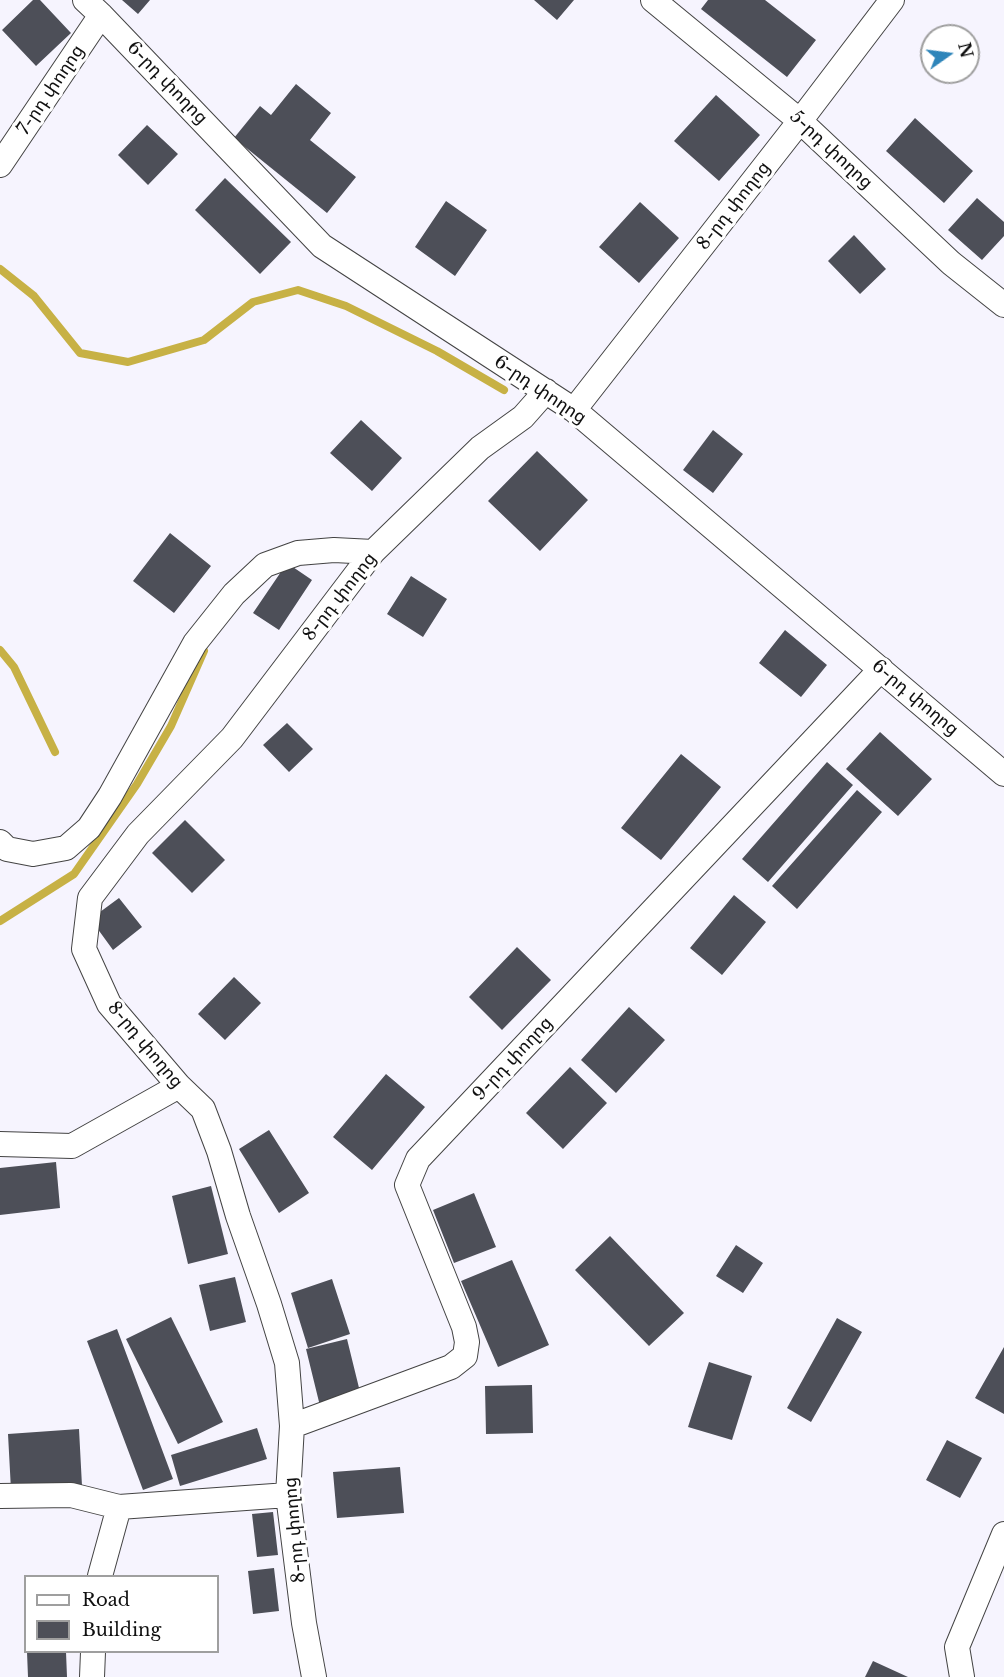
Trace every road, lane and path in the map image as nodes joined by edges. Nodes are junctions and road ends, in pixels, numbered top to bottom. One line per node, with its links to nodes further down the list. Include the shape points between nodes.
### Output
1 (653, 0): 4 (street, 5-րդ փողոց)
2 (892, 0): 4 (street, 8-րդ փողոց)
3 (93, 7): 5 (street, 7-րդ փողոց); 7 (street, 6-րդ փողոց, via 322,246)
4 (800, 121): 6 (street, 5-րդ փողոց, via 951,263); 8 (street, 8-րդ փողոց)
5 (0, 165)
6 (1004, 305)
7 (546, 392): 8 (street, 6-րդ փողոց); 9 (street, 8-րդ փողոց, via 523,417 480,448)
8 (574, 410): 10 (street, 6-րդ փողոց)
9 (373, 552): 12 (street, via 297,553 265,565 234,594 195,643 89,828 66,848 33,854 7,849); 13 (street, 8-րդ փողոց, via 232,738 138,834 90,898 84,949 109,1004)
10 (881, 669): 11 (street, 6-րդ փողոց); 15 (street, 9-րդ փողոց, via 418,1159 408,1185 464,1327 465,1356 451,1367)
11 (1004, 774)
12 (0, 842)
13 (179, 1086): 14 (street, via 72,1146); 15 (street, 8-րդ փողոց, via 203,1109 219,1151 287,1363)
14 (0, 1144)
15 (292, 1426): 16 (street, 8-րդ փողոց)
16 (288, 1495): 18 (street); 24 (street, 8-րդ փողոց)
17 (0, 1496): 18 (street, via 70,1495)
18 (119, 1507): 20 (street)
19 (1004, 1534): 22 (street, via 957,1647)
20 (100, 1575)
21 (93, 1653): 23 (street)
22 (963, 1676)
23 (92, 1677)
24 (314, 1677)

